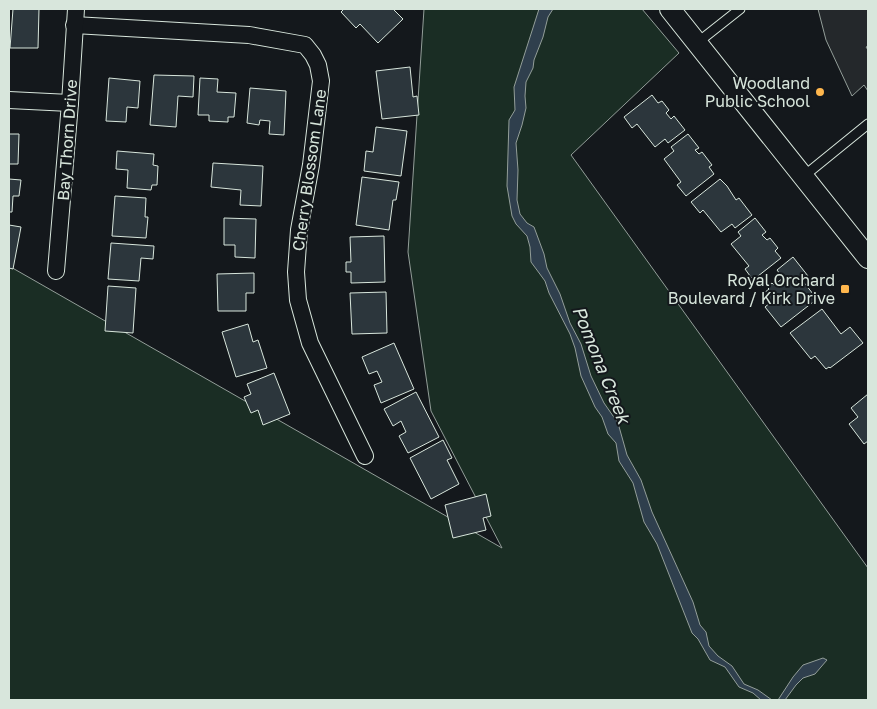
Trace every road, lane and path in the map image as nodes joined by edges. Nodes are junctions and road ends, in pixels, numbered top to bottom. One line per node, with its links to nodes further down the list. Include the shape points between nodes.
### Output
1 (670, 9): 4 (street)
2 (740, 9): 4 (lane)
3 (75, 17): 6 (street, Bay Thorn Drive); 11 (street, Cherry Blossom Lane, via 249,35 304,45 313,55 321,81 299,230 298,300 310,343)
4 (697, 43): 8 (street)
5 (9, 100): 6 (street)
6 (70, 104): 10 (street, Bay Thorn Drive)
7 (868, 124): 8 (lane)
8 (804, 176): 9 (street)
9 (868, 258)
10 (56, 271)
11 (364, 456)

